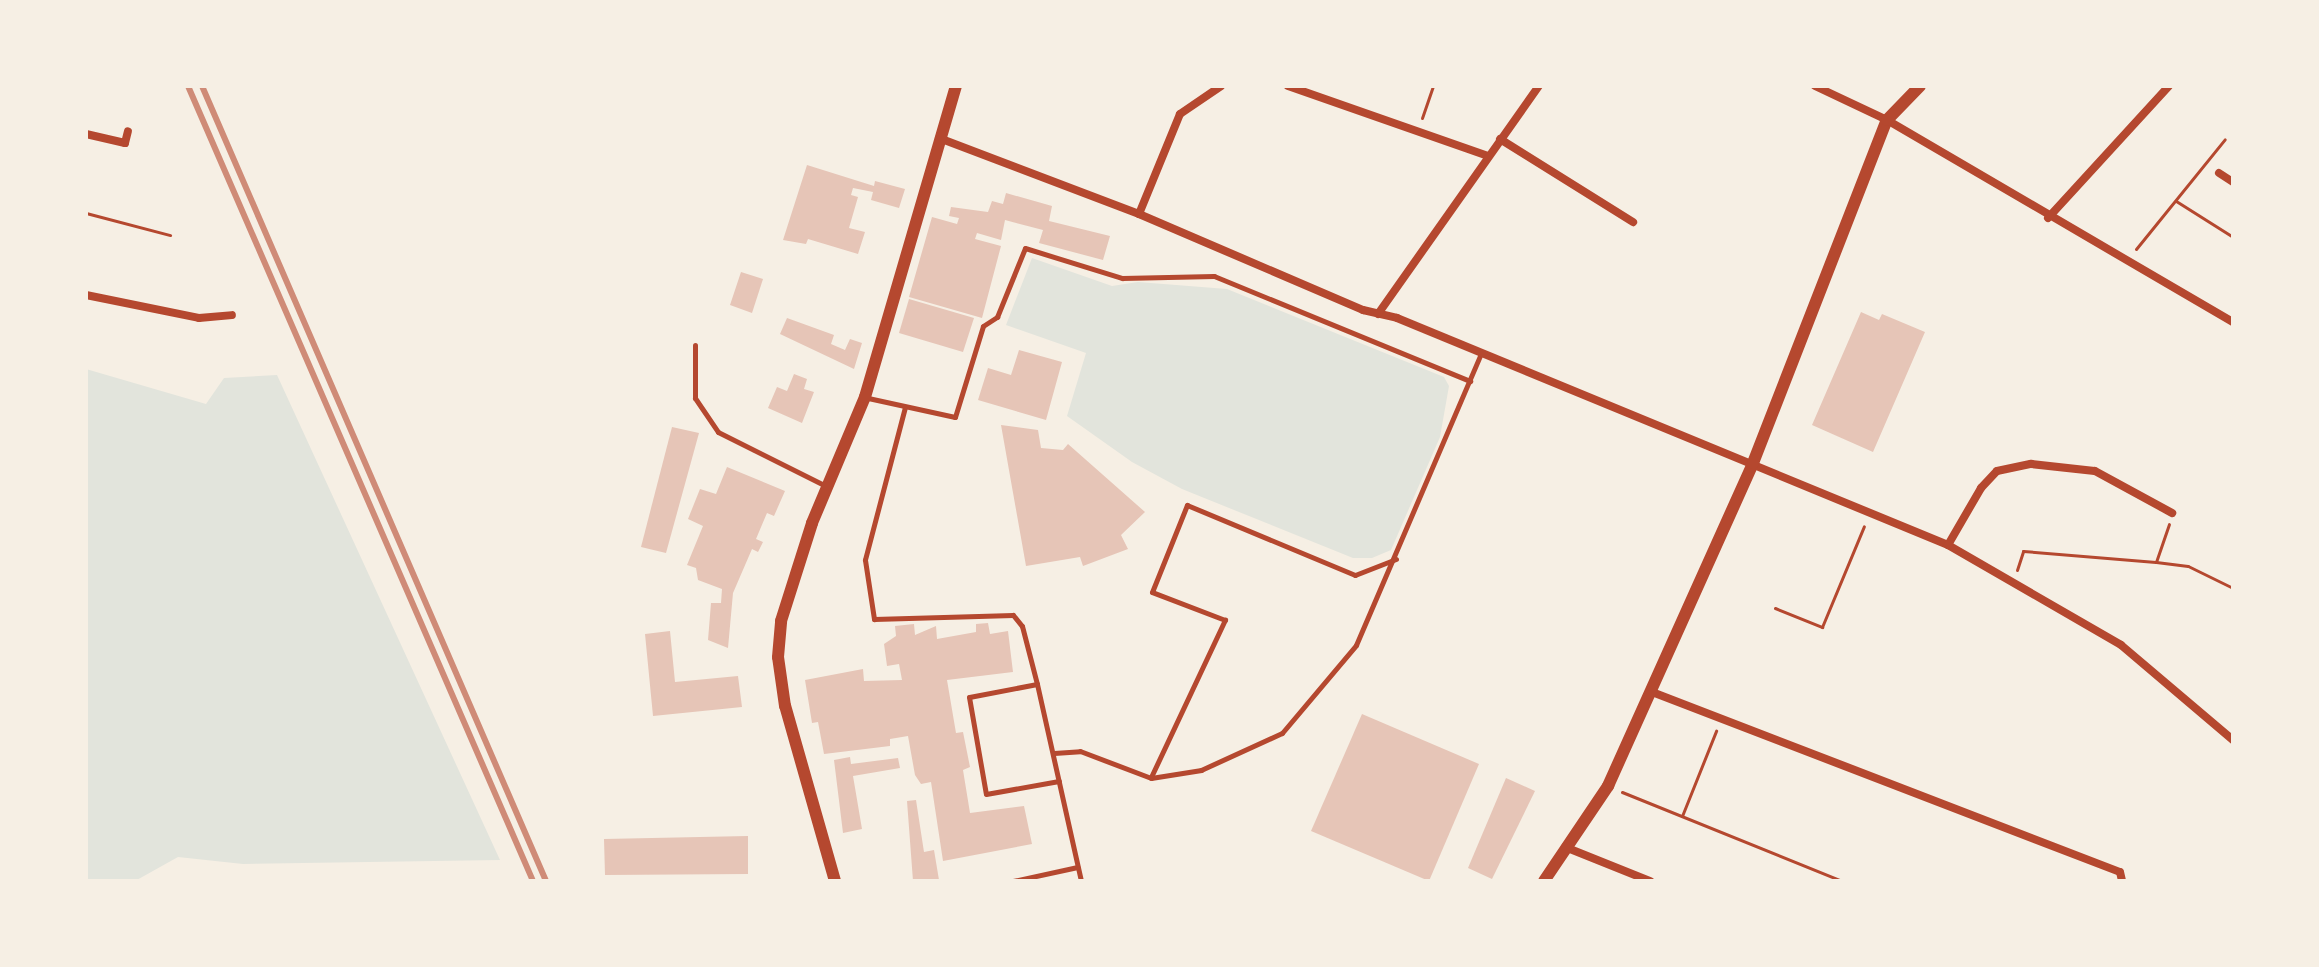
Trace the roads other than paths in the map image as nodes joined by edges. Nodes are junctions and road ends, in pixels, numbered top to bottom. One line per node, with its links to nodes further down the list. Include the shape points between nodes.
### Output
1 (956, 86): 13 (street)
2 (1221, 86): 18 (street, via 1180,114)
3 (1288, 86): 15 (street)
4 (1539, 86): 14 (street)
5 (1815, 86): 9 (street)
6 (1841, 86): 9 (street)
7 (1920, 86): 10 (street)
8 (2169, 86): 19 (street)
9 (1840, 97): 10 (street)
10 (1887, 120): 19 (street); 30 (street)
11 (128, 131): 12 (street, via 125,143)
12 (86, 134)
13 (939, 138): 18 (street); 28 (street)
14 (1500, 139): 15 (street); 20 (street)
15 (1488, 156): 22 (street)
16 (2219, 173): 17 (street)
17 (2233, 182)
18 (1139, 214): 22 (street)
19 (2048, 218): 24 (street)
20 (1633, 222)
21 (86, 295): 23 (street, via 199,318)
22 (1378, 314): 26 (street)
23 (232, 315)
24 (2233, 322)
25 (695, 345): 31 (lane, via 695,398 718,432)
26 (1482, 353): 27 (lane); 30 (street)
27 (1470, 381): 29 (lane, via 1214,276 1122,278 1025,248 997,317 983,326 955,417); 34 (lane)
28 (865, 397): 29 (lane); 31 (street)
29 (905, 407): 35 (lane, via 865,560 874,619 1013,615 1022,626)
30 (1753, 463): 33 (street); 36 (street)
31 (829, 487): 45 (street, via 788,588 778,657 785,706)
32 (2172, 513): 33 (street, via 2095,471 2031,464 1997,471)
33 (1948, 545): 37 (street, via 2013,579 2149,665)
34 (1397, 559): 39 (lane, via 1356,645 1282,733 1201,770); 39 (lane, via 1355,575 1187,505 1152,592 1225,620)
35 (1037, 684): 38 (lane); 40 (lane, via 969,697 986,794)
36 (1652, 692): 41 (street, via 1608,786); 50 (street, via 2120,872)
37 (2233, 740)
38 (1054, 753): 39 (lane, via 1080,751); 40 (lane)
39 (1151, 778)
40 (1059, 781): 42 (lane)
41 (1565, 847): 48 (street); 49 (street)
42 (1078, 867): 46 (lane); 47 (lane)
43 (184, 881): 44 (lane)
44 (363, 881)
45 (835, 881)
46 (1013, 881)
47 (1081, 881)
48 (1544, 881)
49 (1650, 881)
50 (2122, 881)

